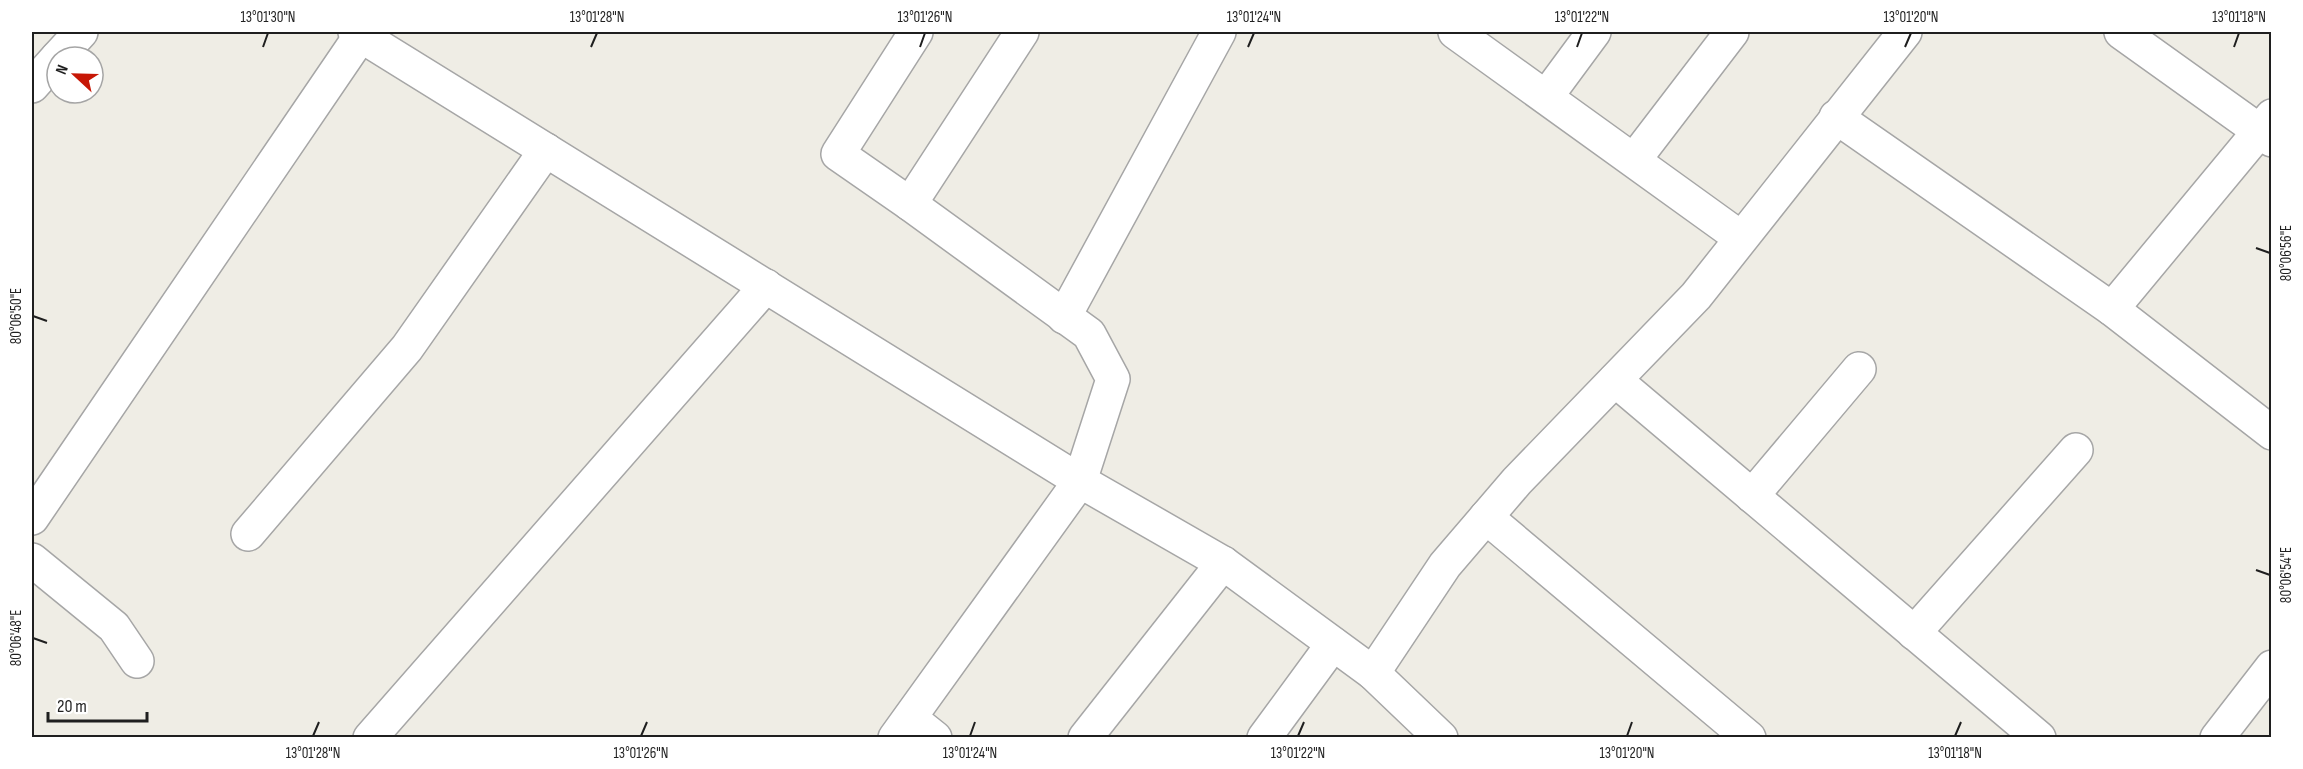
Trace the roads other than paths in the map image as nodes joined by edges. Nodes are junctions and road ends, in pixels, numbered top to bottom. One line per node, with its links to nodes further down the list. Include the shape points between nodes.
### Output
1 (81, 32): 11 (street)
2 (916, 32): 19 (street, via 838,154)
3 (1022, 32): 19 (street)
4 (1219, 32): 23 (street)
5 (1456, 32): 14 (street)
6 (1594, 32): 14 (street)
7 (1732, 32): 18 (street)
8 (1905, 32): 15 (street)
9 (2121, 32): 16 (street)
10 (358, 33): 17 (street); 31 (street)
11 (69, 45)
12 (45, 71): 13 (street)
13 (32, 86)
14 (1546, 97): 18 (street)
15 (1836, 117): 20 (street); 22 (street)
16 (2267, 129): 22 (street)
17 (546, 150): 21 (street); 32 (street, via 407,348)
18 (1634, 160): 20 (street)
19 (910, 204): 23 (street)
20 (1741, 238): 25 (street, via 1696,296)
21 (766, 286): 28 (street); 41 (street)
22 (2112, 309): 26 (street)
23 (1064, 316): 28 (street, via 1089,334 1113,379)
24 (1859, 369): 29 (street)
25 (1615, 380): 29 (street); 30 (street)
26 (2271, 433)
27 (2076, 450): 35 (street)
28 (1080, 481): 34 (street); 40 (street)
29 (1752, 496): 35 (street)
30 (1486, 517): 39 (street, via 1445,566); 45 (street)
31 (32, 518)
32 (248, 534)
33 (32, 560): 37 (street, via 114,627)
34 (1223, 563): 36 (street); 42 (street)
35 (1914, 633): 46 (street)
36 (1333, 644): 39 (street); 43 (street)
37 (137, 661)
38 (2271, 667): 47 (street)
39 (1373, 673): 44 (street)
40 (913, 731)
41 (370, 738)
42 (1085, 738)
43 (1264, 738)
44 (1442, 738)
45 (1749, 738)
46 (2039, 738)
47 (2217, 738)

